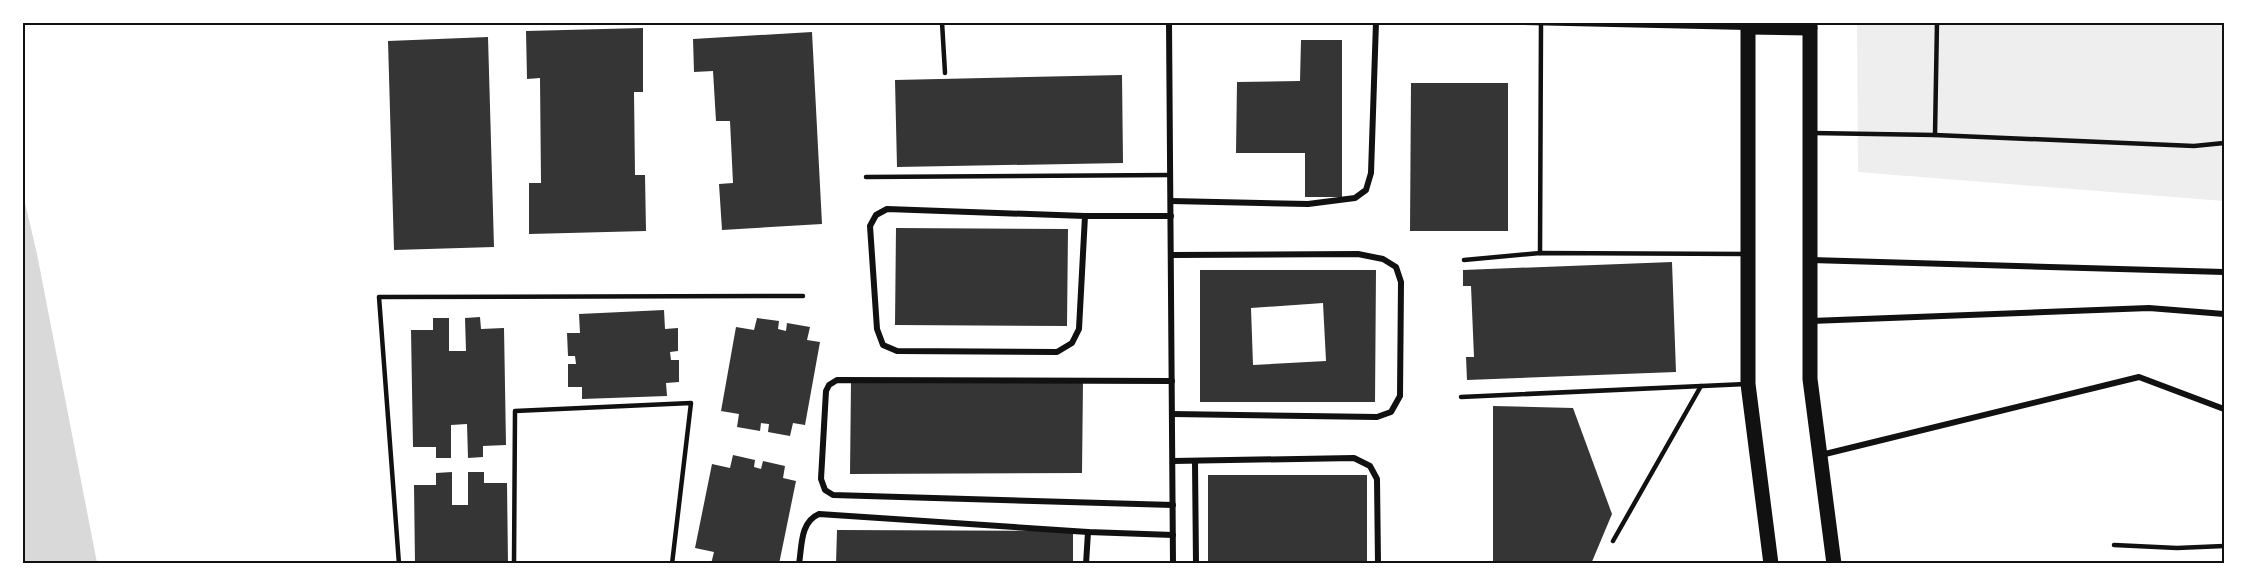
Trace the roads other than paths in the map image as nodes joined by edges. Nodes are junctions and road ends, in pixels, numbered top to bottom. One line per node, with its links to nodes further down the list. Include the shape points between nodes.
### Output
1 (942, 22): 9 (lane)
2 (1169, 22): 13 (street)
3 (1376, 22): 15 (street, via 1371,173 1366,190 1355,198 1308,204)
4 (1523, 22): 6 (street)
5 (1937, 22): 11 (lane)
6 (1541, 23): 7 (street); 18 (lane)
7 (1748, 25): 8 (main road); 19 (main road)
8 (1810, 25): 10 (main road)
9 (945, 73)
10 (1810, 133): 11 (lane); 22 (main road)
11 (1935, 135): 12 (lane, via 2194,146)
12 (2224, 143)
13 (1170, 175): 14 (lane); 15 (street)
14 (866, 177)
15 (1171, 201): 17 (street)
16 (1085, 216): 16 (street, via 1079,329 1071,343 1057,351 897,351 883,345 877,329 870,226 876,215 887,209); 17 (street)
17 (1171, 216): 20 (street)
18 (1540, 253): 19 (lane); 21 (lane)
19 (1748, 254): 28 (main road)
20 (1171, 255): 27 (street); 32 (street, via 1358,254 1383,259 1396,267 1401,282 1400,396 1391,411 1377,417)
21 (1464, 260)
22 (1810, 260): 23 (street); 26 (main road)
23 (2224, 272)
24 (803, 296): 42 (lane, via 379,297)
25 (2224, 314): 26 (street, via 2149,309)
26 (1811, 321): 33 (main road, via 1810,380)
27 (1172, 381): 32 (street); 36 (street, via 837,380 826,390 821,479 825,490 833,495)
28 (1748, 384): 29 (lane); 50 (main road)
29 (1701, 386): 30 (lane); 39 (lane)
30 (1461, 397)
31 (2224, 409): 33 (street, via 2139,377)
32 (1172, 414): 34 (street)
33 (1820, 455): 51 (main road)
34 (1173, 461): 35 (street); 36 (street)
35 (1195, 462): 48 (street); 49 (street, via 1354,458 1370,466 1377,479)
36 (1173, 506): 38 (street)
37 (1088, 532): 38 (street); 45 (street, via 819,514 810,517 805,525); 46 (street)
38 (1173, 535): 47 (street)
39 (1613, 541)
40 (2114, 545): 41 (lane)
41 (2224, 546)
42 (399, 564)
43 (514, 564): 44 (lane, via 515,411 692,403)
44 (672, 564)
45 (800, 564)
46 (1086, 564)
47 (1173, 564)
48 (1196, 564)
49 (1378, 564)
50 (1771, 564)
51 (1834, 564)

